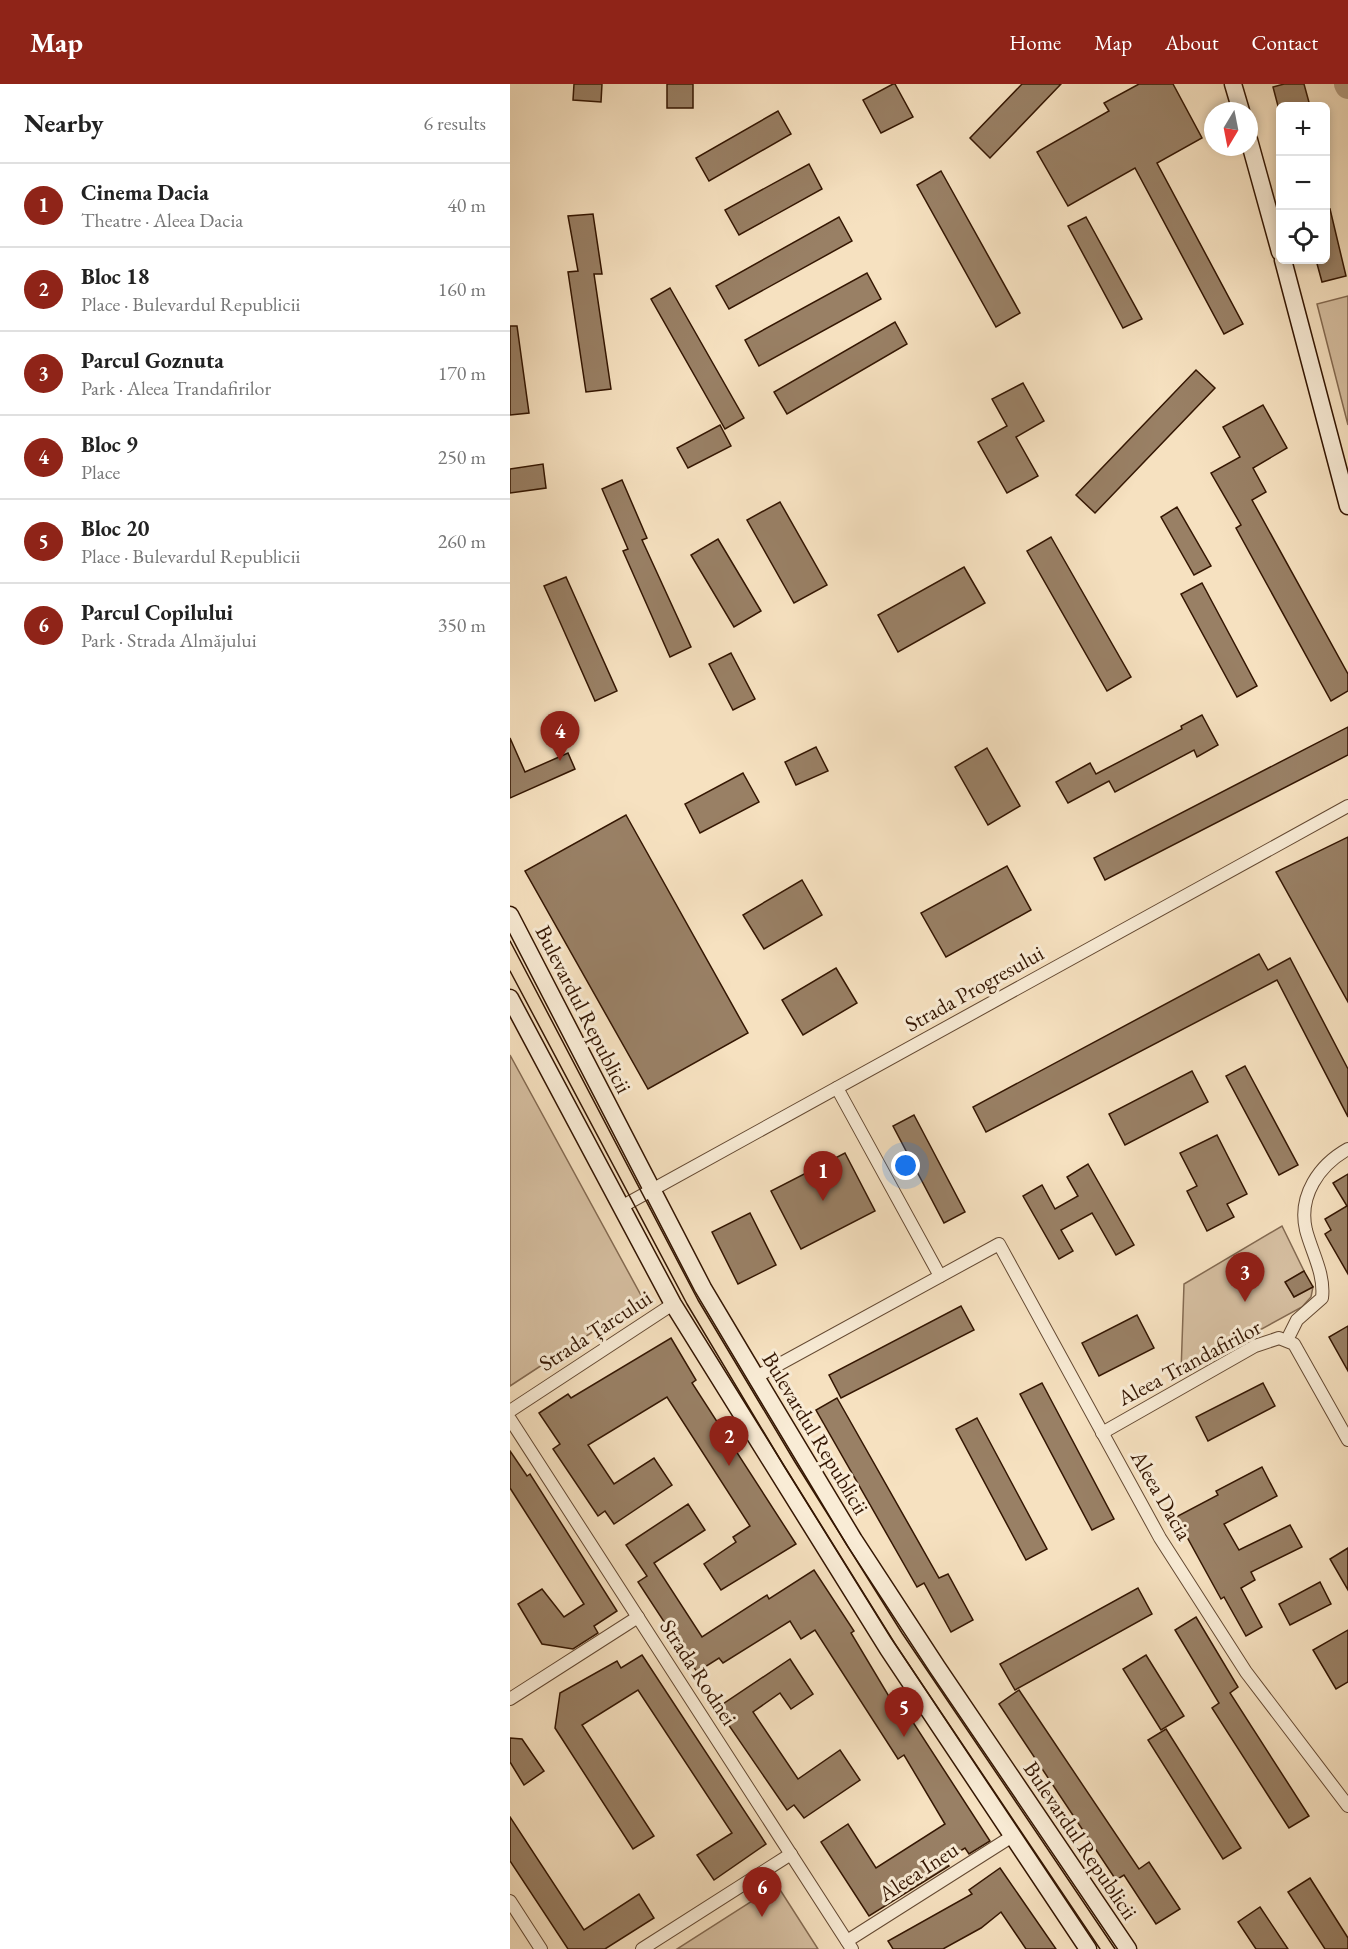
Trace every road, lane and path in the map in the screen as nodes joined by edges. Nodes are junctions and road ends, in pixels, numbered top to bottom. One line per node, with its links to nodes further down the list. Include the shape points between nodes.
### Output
1 (1233, 84): 2 (main road)
2 (1238, 102)
3 (1254, 156): 4 (main road)
4 (1276, 234)
5 (1284, 264): 6 (main road)
6 (1348, 506)
7 (1348, 806): 10 (street, Strada Progresului)
8 (510, 915): 12 (main road, Bulevardul Republicii)
9 (510, 998): 13 (main road)
10 (837, 1088): 12 (street, Strada Progresului); 14 (street)
11 (1348, 1149): 16 (street, via 1316,1177 1308,1192 1306,1228 1322,1281 1322,1298 1296,1320)
12 (652, 1190): 13 (street, Strada Progresului); 17 (main road, Bulevardul Republicii, via 703,1288)
13 (621, 1207): 15 (main road)
14 (940, 1276): 17 (street, Aleea Dacia); 20 (street, Aleea Dacia, via 999,1244)
15 (673, 1304): 18 (street, Strada Țarcului); 25 (main road, via 825,1551)
16 (1287, 1340): 20 (street, Aleea Trandafirilor, via 1269,1340 1255,1346); 21 (street, Aleea Trandafirilor, via 1305,1360)
17 (756, 1377): 32 (main road, Bulevardul Republicii, via 936,1667)
18 (510, 1411)
19 (510, 1419): 22 (street, Strada Rodnei)
20 (1102, 1433): 24 (street, Aleea Dacia, via 1160,1538 1246,1672)
21 (1348, 1440)
22 (638, 1617): 23 (street); 26 (street, Strada Rodnei)
23 (510, 1699)
24 (1348, 1806)
25 (1011, 1837): 28 (street, Aleea Ineu); 31 (main road)
26 (791, 1854): 28 (street, Strada Rodnei); 30 (street)
27 (510, 1901): 29 (street)
28 (850, 1945)
29 (541, 1949)
30 (642, 1949)
31 (1088, 1949)
32 (1128, 1949)

